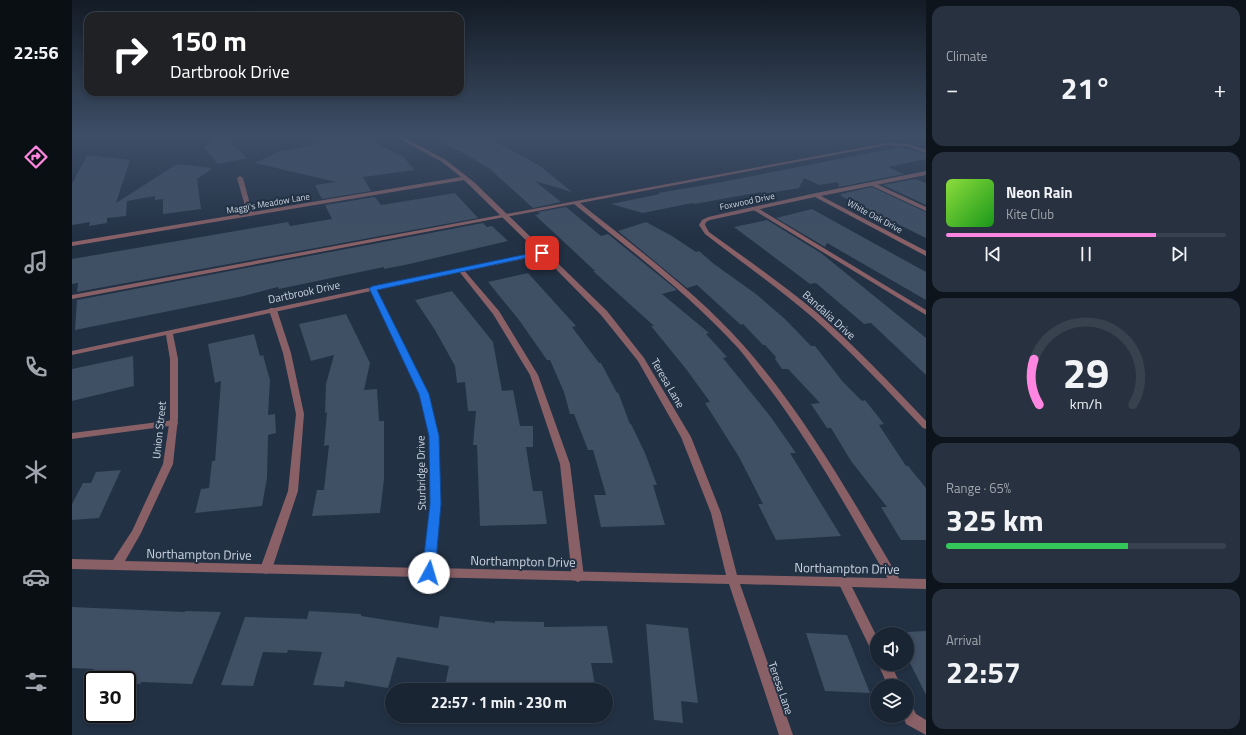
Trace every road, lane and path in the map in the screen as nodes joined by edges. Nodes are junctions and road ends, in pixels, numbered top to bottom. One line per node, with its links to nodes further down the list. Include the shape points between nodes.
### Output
1 (455, 169): 5 (street, Teresa Lane)
2 (754, 169): 8 (street)
3 (926, 173): 6 (street, Foxwood Drive)
4 (240, 178): 11 (street)
5 (466, 178): 11 (street, Maggi's Meadow Lane); 12 (street, Teresa Lane)
6 (872, 184): 7 (street, Foxwood Drive); 10 (street)
7 (816, 194): 9 (street, Foxwood Drive); 16 (street, White Oak Drive)
8 (576, 203): 12 (street); 34 (street, via 646,258 737,343 790,408 836,480)
9 (754, 208): 13 (street, Foxwood Drive, via 708,218 702,226); 21 (street)
10 (926, 209)
11 (250, 215): 14 (street, Maggi's Meadow Lane)
12 (507, 216): 15 (street, Teresa Lane); 19 (street)
13 (706, 233): 25 (street, Bandalia Drive, via 795,299 838,336)
14 (72, 244)
15 (542, 253): 17 (street, Dartbrook Drive); 32 (street, Teresa Lane, via 604,313 645,366 686,437 716,513)
16 (926, 254)
17 (461, 270): 18 (street, Dartbrook Drive); 31 (street, via 496,313 534,375 565,464)
18 (373, 288): 20 (street, Dartbrook Drive); 30 (street, Sturbridge Drive, via 424,394 434,436 435,504)
19 (72, 297)
20 (273, 310): 22 (street, Dartbrook Drive); 29 (street, via 287,353 300,414 294,491)
21 (926, 313)
22 (169, 333): 23 (street, Dartbrook Drive); 24 (street, Union Street, via 174,359)
23 (72, 353)
24 (174, 423): 26 (street); 28 (street, Union Street, via 168,464 136,533)
25 (926, 426)
26 (72, 436)
27 (72, 564): 28 (street, Northampton Drive)
28 (116, 566): 29 (street, Northampton Drive)
29 (266, 569): 30 (street, Northampton Drive)
30 (429, 573): 31 (street, Northampton Drive)
31 (578, 577): 32 (street, Northampton Drive)
32 (733, 580): 33 (street, Northampton Drive); 39 (street, Teresa Lane)
33 (844, 582): 34 (street, Northampton Drive); 36 (street)
34 (896, 583): 35 (street, Northampton Drive)
35 (926, 584)
36 (870, 636)
37 (914, 721): 38 (street)
38 (926, 728)
39 (786, 735)

